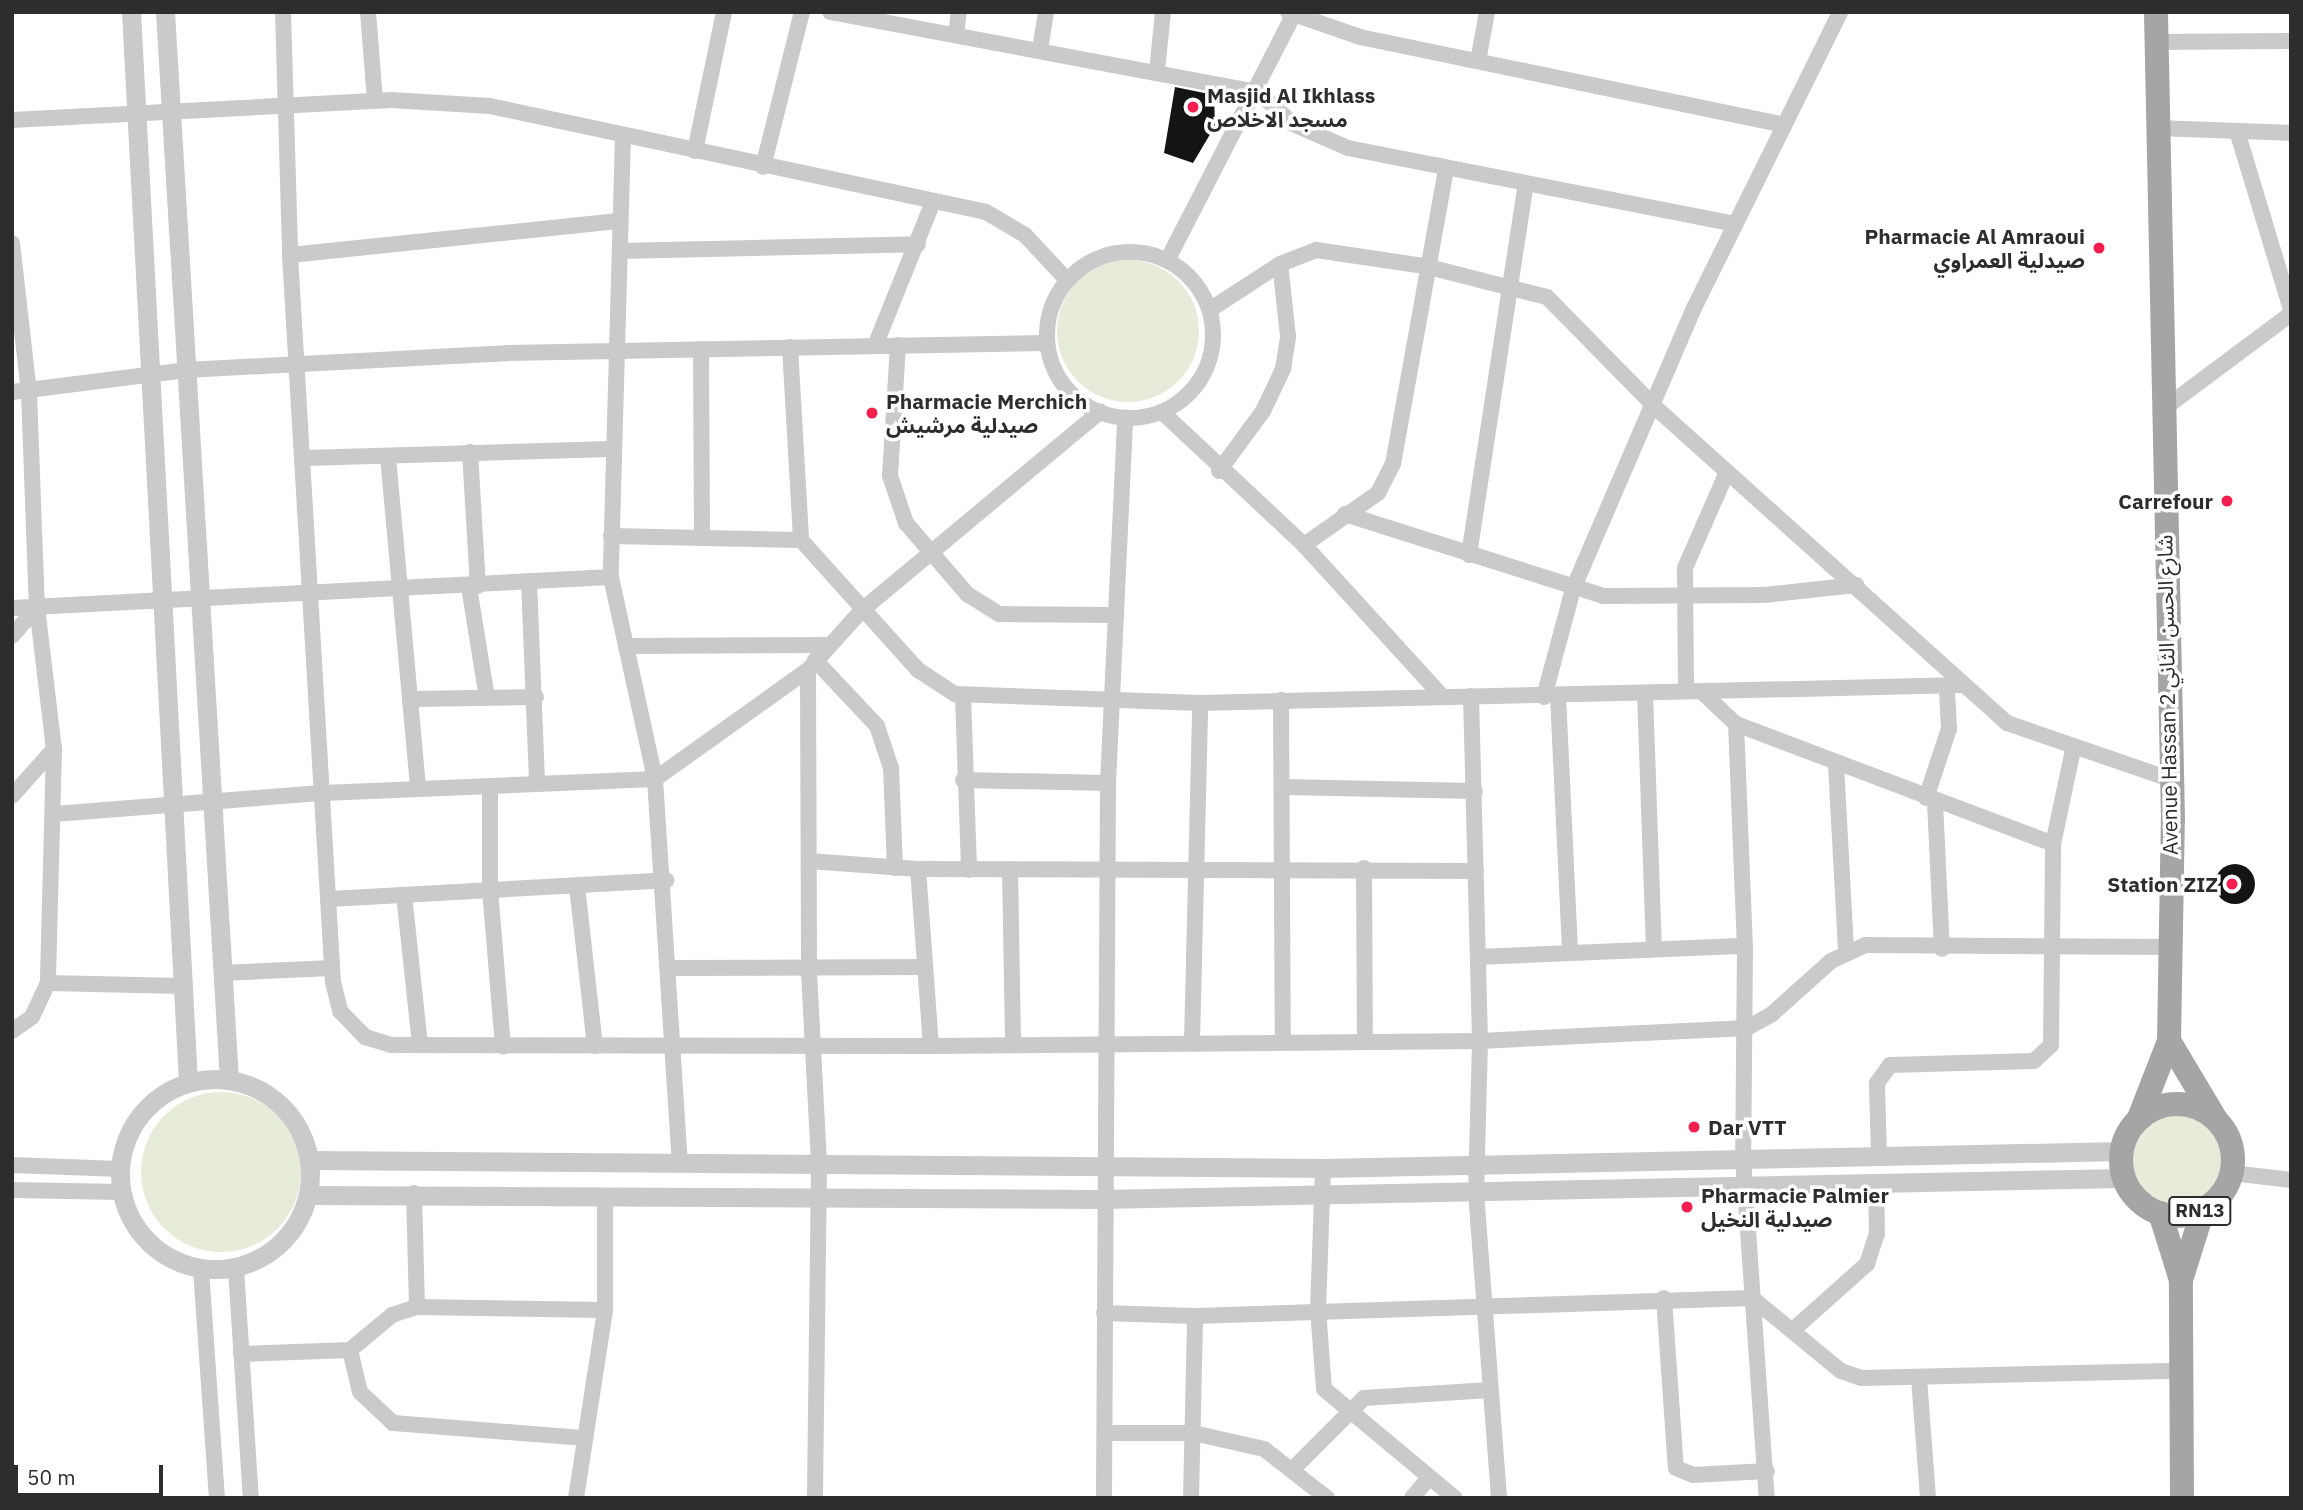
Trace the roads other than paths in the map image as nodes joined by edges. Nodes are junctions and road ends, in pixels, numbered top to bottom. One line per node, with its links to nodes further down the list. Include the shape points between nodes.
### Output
1 (131, 12): 25 (street)
2 (165, 12): 24 (street)
3 (283, 12): 23 (street)
4 (368, 12): 22 (street)
5 (724, 12): 32 (street)
6 (802, 12): 33 (street)
7 (830, 12): 15 (street)
8 (959, 12): 15 (street)
9 (1046, 12): 18 (street)
10 (1163, 12): 20 (street)
11 (1487, 12): 19 (street)
12 (1840, 12): 27 (street)
13 (2156, 12): 17 (main road, Avenue Hassan 2 شارع الحسن الثاني)
14 (1292, 13): 19 (street, via 1330,30); 21 (street)
15 (957, 35): 18 (street)
16 (2291, 41): 17 (street)
17 (2156, 42): 28 (main road, Avenue Hassan 2 شارع الحسن الثاني)
18 (1040, 50): 20 (street)
19 (1478, 61): 27 (street)
20 (1157, 71): 21 (street)
21 (1258, 92): 34 (street, via 1323,140); 43 (street)
22 (375, 100): 23 (street); 31 (street, via 490,106)
23 (286, 103): 24 (street); 42 (street)
24 (170, 111): 25 (street); 57 (street)
25 (135, 113): 26 (street); 58 (street)
26 (12, 120)
27 (1784, 125): 38 (street)
28 (2157, 128): 29 (street); 61 (main road, Avenue Hassan 2 شارع الحسن الثاني)
29 (2237, 131): 30 (street); 49 (street)
30 (2291, 133)
31 (623, 135): 32 (street); 37 (street)
32 (695, 151): 33 (street)
33 (763, 167): 36 (street)
34 (1446, 169): 35 (street); 45 (street)
35 (1525, 187): 38 (street); 47 (street)
36 (933, 202): 40 (street); 46 (street, via 1000,216)
37 (618, 221): 41 (street); 42 (street)
38 (1735, 224): 60 (street)
39 (12, 243): 59 (street)
40 (918, 244): 41 (street); 52 (street)
41 (620, 251): 55 (street)
42 (290, 255): 56 (street)
43 (1168, 259): 46 (street, via 1132,250 1096,257); 48 (street, via 1194,280)
44 (1280, 264): 45 (street, via 1316,250); 48 (street); 69 (street, via 1288,335 1283,369 1263,411)
45 (1425, 266): 47 (street); 71 (street, via 1394,464 1378,493)
46 (1066, 279): 50 (street, via 1053,300)
47 (1514, 288): 60 (street, via 1563,308); 77 (street)
48 (1211, 309): 63 (street, via 1215,334 1206,370 1184,400)
49 (2291, 312): 61 (street)
50 (1047, 343): 51 (street); 62 (street, via 1055,373 1070,393)
51 (898, 345): 52 (street); 76 (street, via 890,476 895,504)
52 (876, 346): 53 (street)
53 (790, 347): 54 (street); 74 (street)
54 (701, 349): 55 (street); 73 (street)
55 (614, 352): 56 (street); 65 (street)
56 (299, 365): 57 (street); 68 (street)
57 (186, 370): 58 (street); 87 (street)
58 (150, 373): 59 (street); 85 (street)
59 (20, 392): 88 (street)
60 (1656, 408): 70 (street); 83 (street)
61 (2162, 410): 114 (main road, Avenue Hassan 2 شارع الحسن الثاني)
62 (1100, 412): 64 (street); 76 (street)
63 (1162, 412): 64 (street); 69 (street)
64 (1125, 418): 91 (street)
65 (610, 449): 66 (street); 72 (street)
66 (470, 452): 67 (street); 81 (street)
67 (388, 457): 68 (street); 82 (street)
68 (306, 458): 84 (street)
69 (1219, 471): 75 (street)
70 (1727, 472): 80 (street); 86 (street, via 1685,568)
71 (1345, 514): 75 (street); 77 (street)
72 (611, 536): 73 (street); 78 (street)
73 (702, 536): 74 (street)
74 (801, 540): 90 (street)
75 (1304, 545): 101 (street)
76 (931, 553): 90 (street); 91 (street, via 967,594 999,614)
77 (1469, 555): 83 (street)
78 (611, 578): 79 (street); 94 (street)
79 (529, 582): 81 (street); 102 (street)
80 (1856, 585): 86 (street); 96 (street)
81 (473, 587): 82 (street); 104 (street)
82 (401, 588): 84 (street); 105 (street)
83 (1573, 589): 86 (street, via 1603,596); 103 (street)
84 (309, 590): 87 (street); 122 (street)
85 (159, 597): 87 (street); 88 (street); 126 (street)
86 (1683, 597): 97 (street)
87 (200, 598): 124 (street)
88 (37, 607): 89 (street); 92 (street); 110 (street)
89 (12, 608)
90 (862, 610): 93 (street); 100 (street, via 932,682)
91 (1115, 615): 106 (street)
92 (12, 636)
93 (825, 645): 94 (street); 95 (street)
94 (626, 646): 113 (street)
95 (811, 665): 113 (street); 129 (street); 130 (street, via 877,726 891,768)
96 (1954, 687): 97 (street); 111 (street, via 2007,723); 125 (street)
97 (1694, 692): 98 (street); 109 (street)
98 (1645, 693): 103 (street); 146 (street)
99 (1471, 695): 101 (street); 103 (street); 121 (street)
100 (963, 696): 106 (street); 115 (street)
101 (1442, 696): 107 (street)
102 (536, 697): 104 (street); 117 (street)
103 (1551, 697): 149 (street)
104 (487, 698): 105 (street)
105 (412, 699): 120 (street)
106 (1111, 699): 108 (street); 116 (street)
107 (1281, 700): 108 (street); 119 (street)
108 (1200, 703): 131 (street)
109 (1736, 724): 112 (street); 144 (street)
110 (54, 749): 123 (street); 127 (street)
111 (2073, 750): 114 (street); 128 (street)
112 (1836, 765): 125 (street); 150 (street)
113 (655, 779): 117 (street); 139 (street)
114 (2170, 779): 145 (main road, Avenue Hassan 2 شارع الحسن الثاني)
115 (963, 780): 116 (street); 137 (street)
116 (1108, 783): 135 (street)
117 (537, 784): 118 (street)
118 (490, 787): 120 (street); 141 (street)
119 (1284, 787): 121 (street); 136 (street)
120 (418, 789): 122 (street)
121 (1475, 791): 138 (street)
122 (323, 793): 124 (street); 143 (street)
123 (12, 796)
124 (211, 800): 126 (street); 156 (street)
125 (1931, 800): 128 (street); 147 (street)
126 (172, 804): 127 (street); 158 (street)
127 (54, 814): 157 (street)
128 (2053, 844): 148 (street)
129 (809, 861): 130 (street); 155 (street)
130 (895, 868): 133 (street)
131 (1194, 868): 135 (street); 136 (street); 165 (street)
132 (1364, 868): 136 (street); 138 (street); 162 (street)
133 (918, 869): 137 (street); 152 (street)
134 (1010, 869): 135 (street); 137 (street); 167 (street)
135 (1107, 869): 161 (street)
136 (1285, 869): 166 (street)
137 (969, 870)
138 (1476, 871): 151 (street)
139 (666, 880): 140 (street); 154 (street)
140 (578, 886): 141 (street); 170 (street)
141 (490, 889): 142 (street); 169 (street)
142 (404, 895): 143 (street); 168 (street)
143 (330, 899): 153 (street)
144 (1745, 947): 146 (street); 159 (street)
145 (2170, 947): 148 (street); 164 (main road, Avenue Hassan 2 شارع الحسن الثاني)
146 (1654, 948): 149 (street)
147 (1942, 949): 148 (street); 150 (street, via 1866,945)
148 (2051, 950): 179 (street, via 2052,1037 2046,1054 2023,1062 1889,1065 1877,1083)
149 (1570, 952): 151 (street)
150 (1846, 952): 159 (street)
151 (1478, 957): 163 (street)
152 (925, 967): 155 (street); 172 (street)
153 (332, 968): 156 (street); 168 (street, via 340,1011 357,1032 377,1043)
154 (671, 968): 155 (street); 173 (street)
155 (809, 972): 171 (street)
156 (222, 973): 174 (street)
157 (48, 983): 158 (street); 160 (street, via 32,1017)
158 (183, 986): 175 (street)
159 (1747, 1028): 163 (street); 180 (street)
160 (12, 1031)
161 (1103, 1041): 165 (street); 167 (street); 186 (street)
162 (1365, 1041): 163 (street); 166 (street)
163 (1480, 1041): 182 (street)
164 (2168, 1041): 176 (main road, Avenue Hassan 2 شارع الحسن الثاني); 177 (main road, RN13)
165 (1192, 1042): 166 (street)
166 (1283, 1042)
167 (1013, 1044): 172 (street)
168 (420, 1045): 169 (street)
169 (503, 1046): 170 (street)
170 (595, 1046): 173 (street)
171 (814, 1046): 172 (street); 173 (street); 185 (street)
172 (931, 1046)
173 (676, 1048): 183 (street)
174 (229, 1080): 175 (street); 181 (street, via 273,1099 290,1116)
175 (188, 1082): 188 (street, via 143,1111 128,1133)
176 (2139, 1118): 177 (main road, via 2154,1108 2188,1105); 178 (main road)
177 (2217, 1121): 189 (main road, RN13, via 2228,1137)
178 (2121, 1151): 179 (street); 190 (main road)
179 (1879, 1156): 180 (street)
180 (1744, 1159): 182 (street); 193 (street)
181 (309, 1160): 183 (street); 198 (street)
182 (1478, 1161): 187 (street); 196 (street)
183 (680, 1163): 185 (street)
184 (12, 1165): 188 (street)
185 (819, 1166): 186 (street); 200 (street)
186 (1102, 1166): 187 (street); 202 (street)
187 (1323, 1168): 199 (street)
188 (120, 1169): 195 (street)
189 (2232, 1173): 191 (street); 203 (main road, RN13)
190 (2123, 1178): 192 (street); 204 (main road, RN13, via 2138,1199)
191 (2291, 1180)
192 (1876, 1182): 193 (street); 216 (street, via 1871,1257)
193 (1745, 1184): 196 (street); 209 (street)
194 (12, 1190): 195 (street)
195 (121, 1192): 206 (street, via 138,1231 163,1255)
196 (1476, 1192): 199 (street); 210 (street)
197 (414, 1193): 198 (street); 201 (street); 211 (street)
198 (308, 1195): 205 (street, via 295,1226 272,1251)
199 (1320, 1197): 202 (street); 212 (street)
200 (818, 1198): 201 (street); 202 (street); 232 (street)
201 (606, 1199): 213 (street)
202 (1101, 1199): 214 (street)
203 (2203, 1210): 204 (main road, RN13); 207 (main road, RN13)
204 (2160, 1213): 207 (main road, RN13)
205 (236, 1269): 206 (street); 218 (street)
206 (201, 1270): 229 (street)
207 (2181, 1280): 219 (main road, RN13)
208 (1664, 1298): 209 (street); 210 (street); 227 (street, via 1676,1468 1693,1475)
209 (1752, 1298): 216 (street); 227 (street)
210 (1485, 1303): 212 (street); 221 (street)
211 (417, 1307): 213 (street); 217 (street, via 392,1315)
212 (1318, 1309): 215 (street); 222 (street, via 1324,1389)
213 (605, 1310): 225 (street)
214 (1104, 1313): 215 (street); 223 (street)
215 (1195, 1316): 224 (street)
216 (1794, 1329): 220 (street, via 1850,1376)
217 (350, 1350): 218 (street); 225 (street, via 360,1392 393,1423)
218 (241, 1354): 230 (street)
219 (2180, 1371): 220 (street); 241 (main road, RN13)
220 (1919, 1378): 240 (street)
221 (1490, 1390): 222 (street, via 1375,1395); 238 (street)
222 (1345, 1412): 226 (street); 228 (street)
223 (1106, 1433): 224 (street); 233 (street)
224 (1193, 1433): 226 (street, via 1269,1450); 234 (street)
225 (585, 1438): 231 (street)
226 (1294, 1468): 235 (street)
227 (1767, 1471): 239 (street)
228 (1427, 1480): 236 (street); 237 (street)
229 (217, 1498)
230 (251, 1498)
231 (576, 1498)
232 (815, 1498)
233 (1104, 1498)
234 (1191, 1498)
235 (1327, 1498)
236 (1412, 1498)
237 (1455, 1498)
238 (1499, 1498)
239 (1767, 1498)
240 (1928, 1498)
241 (2182, 1498)

